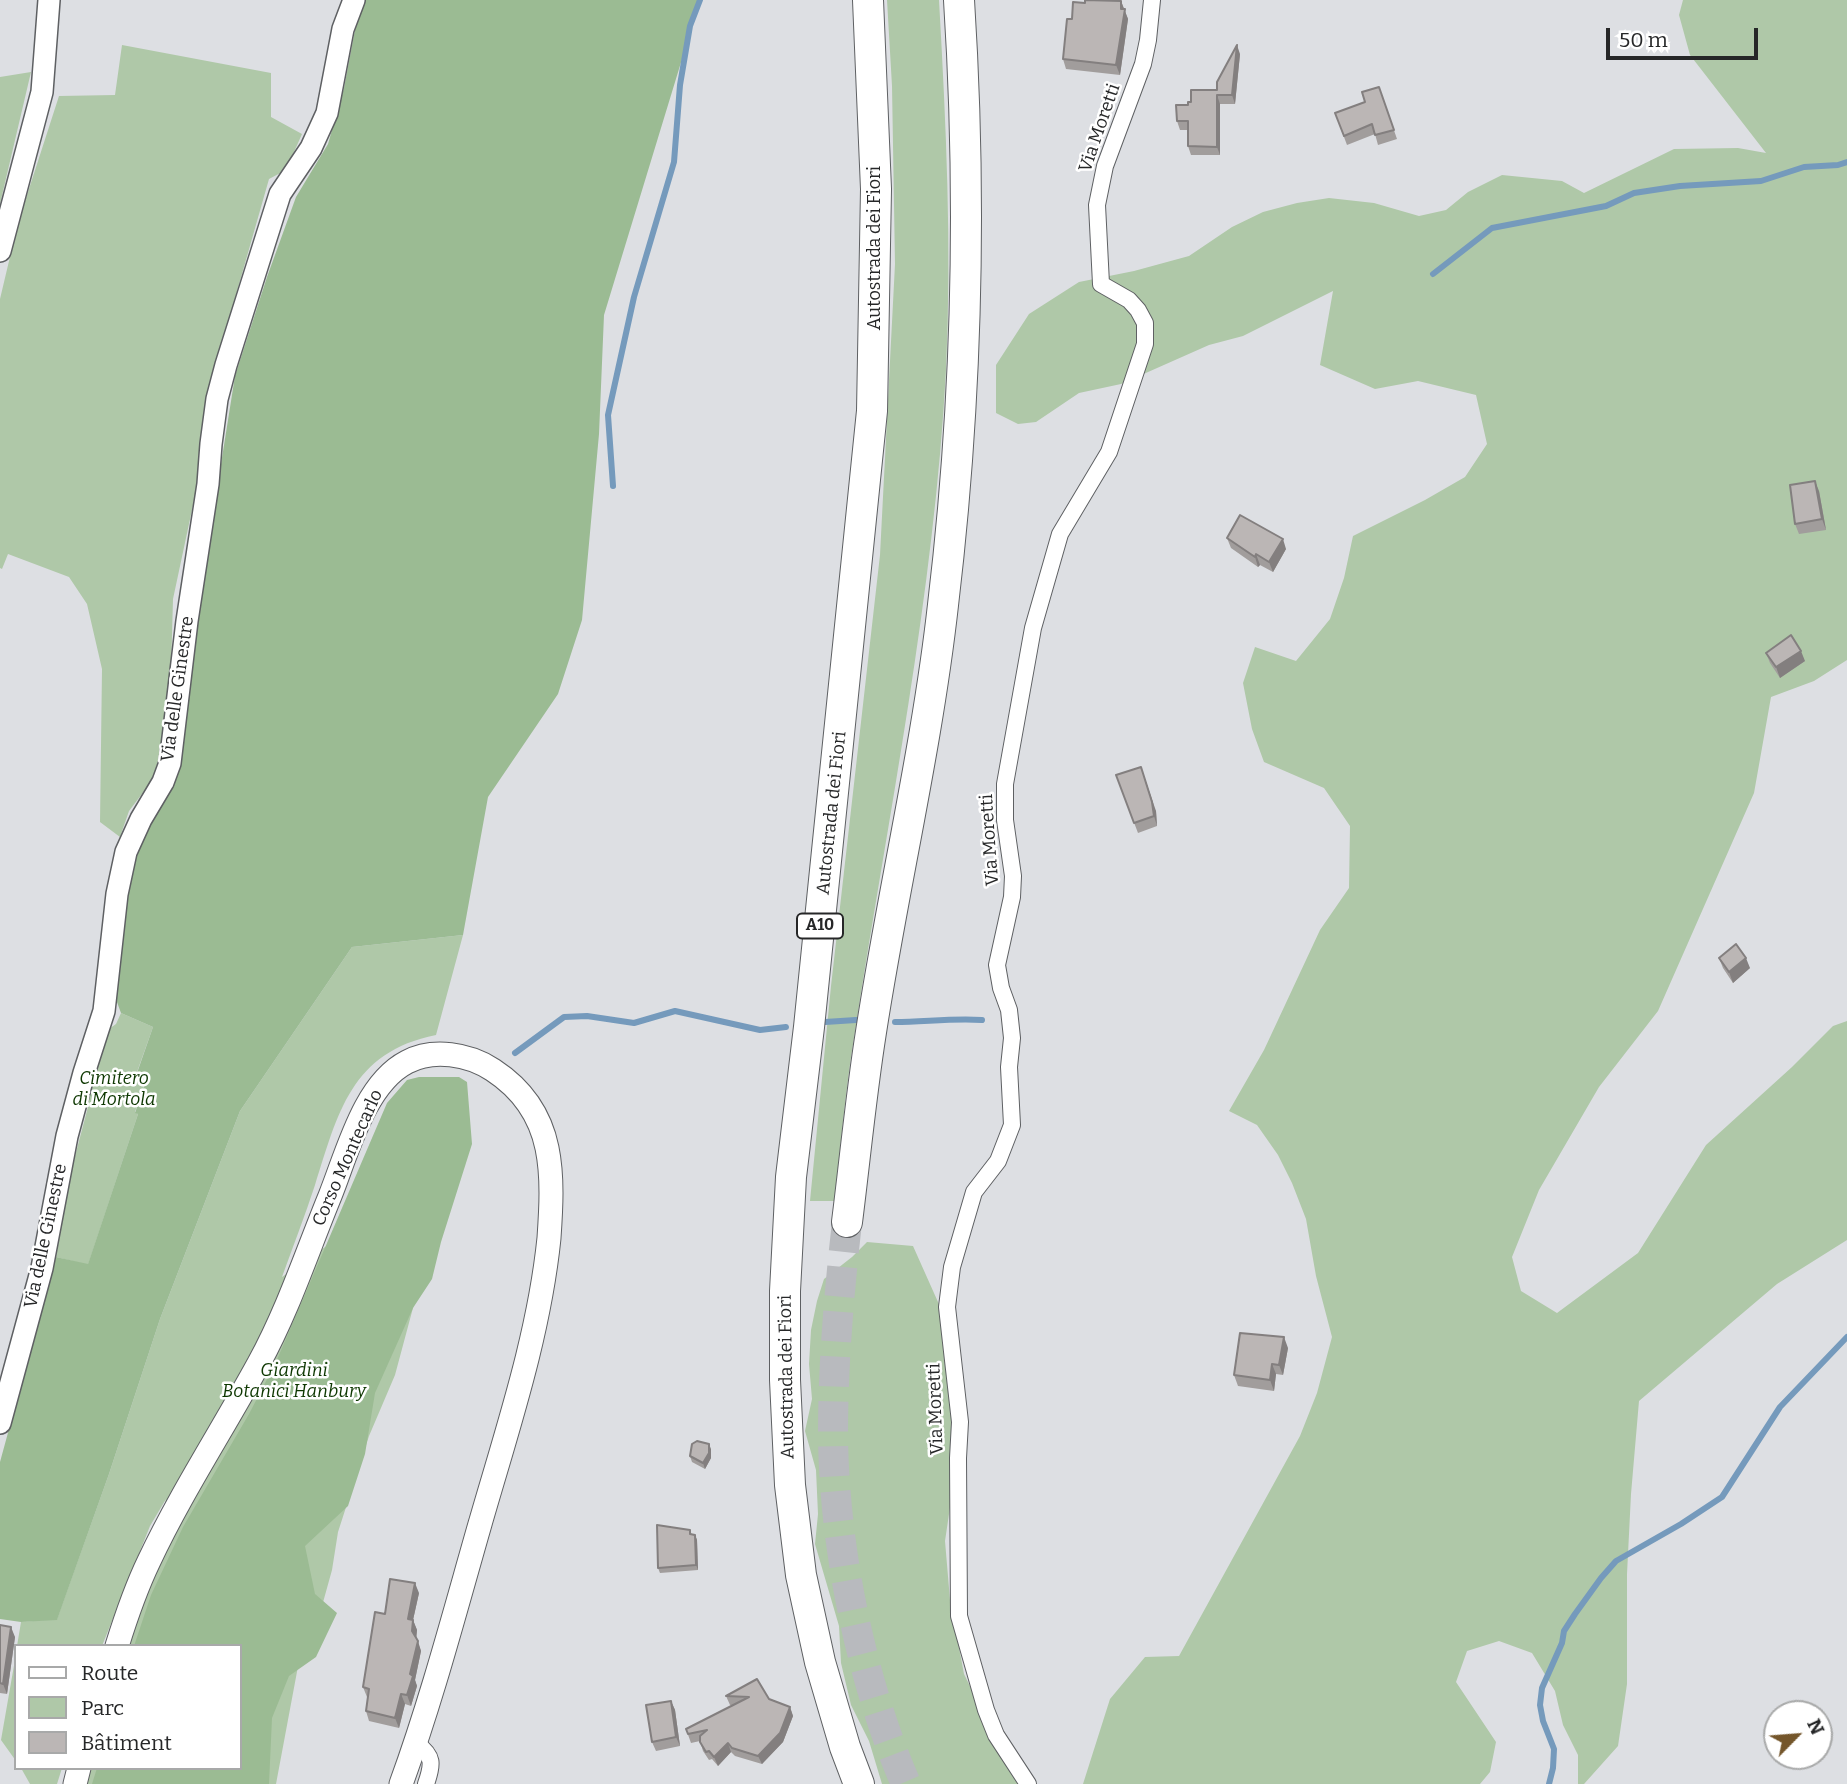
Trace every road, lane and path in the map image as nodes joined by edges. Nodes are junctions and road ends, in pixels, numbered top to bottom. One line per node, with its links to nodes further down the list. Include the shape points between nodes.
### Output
1 (49, 0): 6 (street, via 42,92)
2 (354, 0): 8 (street, Via delle Ginestre, via 343,29 327,113 311,148 280,194 226,365 212,432 170,763 126,852 104,1011 67,1136 42,1268)
3 (868, 0): 13 (highway, Autostrada dei Fiori / A10, via 876,189 872,411 791,1177 785,1291 790,1485 801,1575 820,1662)
4 (959, 0): 7 (highway, via 966,176 964,365 946,579 871,1032)
5 (1152, 0): 14 (street, Via Moretti, via 1143,64 1105,166 1097,205 1101,284 1138,310 1145,323 1145,344 1110,452 1060,534 1033,628 1006,784 1005,820 1013,876 998,965 1012,1038 1012,1125 999,1161 974,1192 952,1267 947,1307 960,1422 960,1616 996,1735)
6 (0, 251)
7 (847, 1222)
8 (0, 1423)
9 (118, 1644): 10 (main road, Corso Montecarlo, via 148,1562 277,1325 377,1087 404,1063 421,1056 438,1054 481,1063 508,1081 534,1109 542,1128 551,1186 544,1287 537,1325)
10 (416, 1742): 11 (main road, Corso Montecarlo); 12 (street, via 427,1751 432,1767)
11 (401, 1784)
12 (426, 1784)
13 (859, 1784)
14 (1028, 1784)

